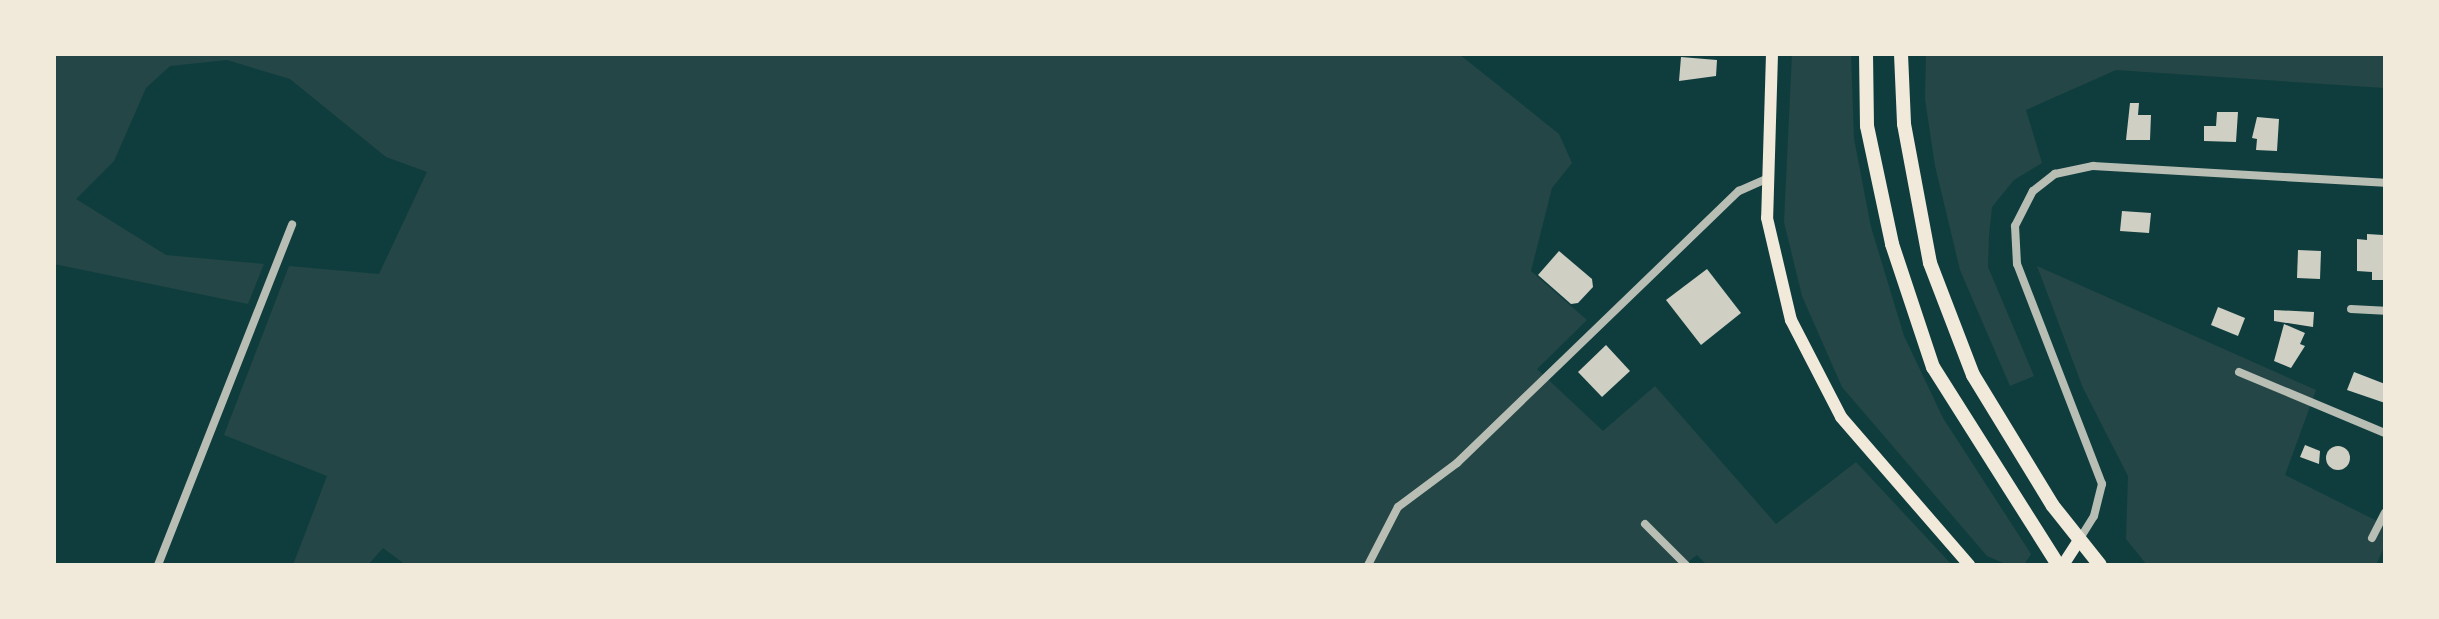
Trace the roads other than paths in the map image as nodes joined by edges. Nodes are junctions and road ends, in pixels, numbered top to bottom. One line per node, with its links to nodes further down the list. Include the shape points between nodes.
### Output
1 (1772, 54): 4 (main road)
2 (1866, 54): 19 (main road, via 1867,126 1892,244 1933,367)
3 (1901, 54): 14 (main road, via 1904,124 1930,263 1973,375)
4 (1766, 179): 16 (street, via 1739,191 1457,463 1398,507); 18 (main road, via 1779,281 1821,387 1866,451)
5 (2385, 183): 14 (street, via 2093,166 2055,174 2033,191 2015,226 2017,264 2102,484 2094,516)
6 (292, 224): 15 (street)
7 (2351, 309): 8 (street)
8 (2385, 311)
9 (2239, 372): 10 (street)
10 (2385, 433)
11 (2385, 513): 13 (street)
12 (1645, 524): 17 (street)
13 (2372, 538)
14 (2079, 540): 19 (main road); 20 (main road)
15 (158, 565)
16 (1368, 565)
17 (1686, 565)
18 (1969, 565)
19 (2060, 565)
20 (2100, 565)

